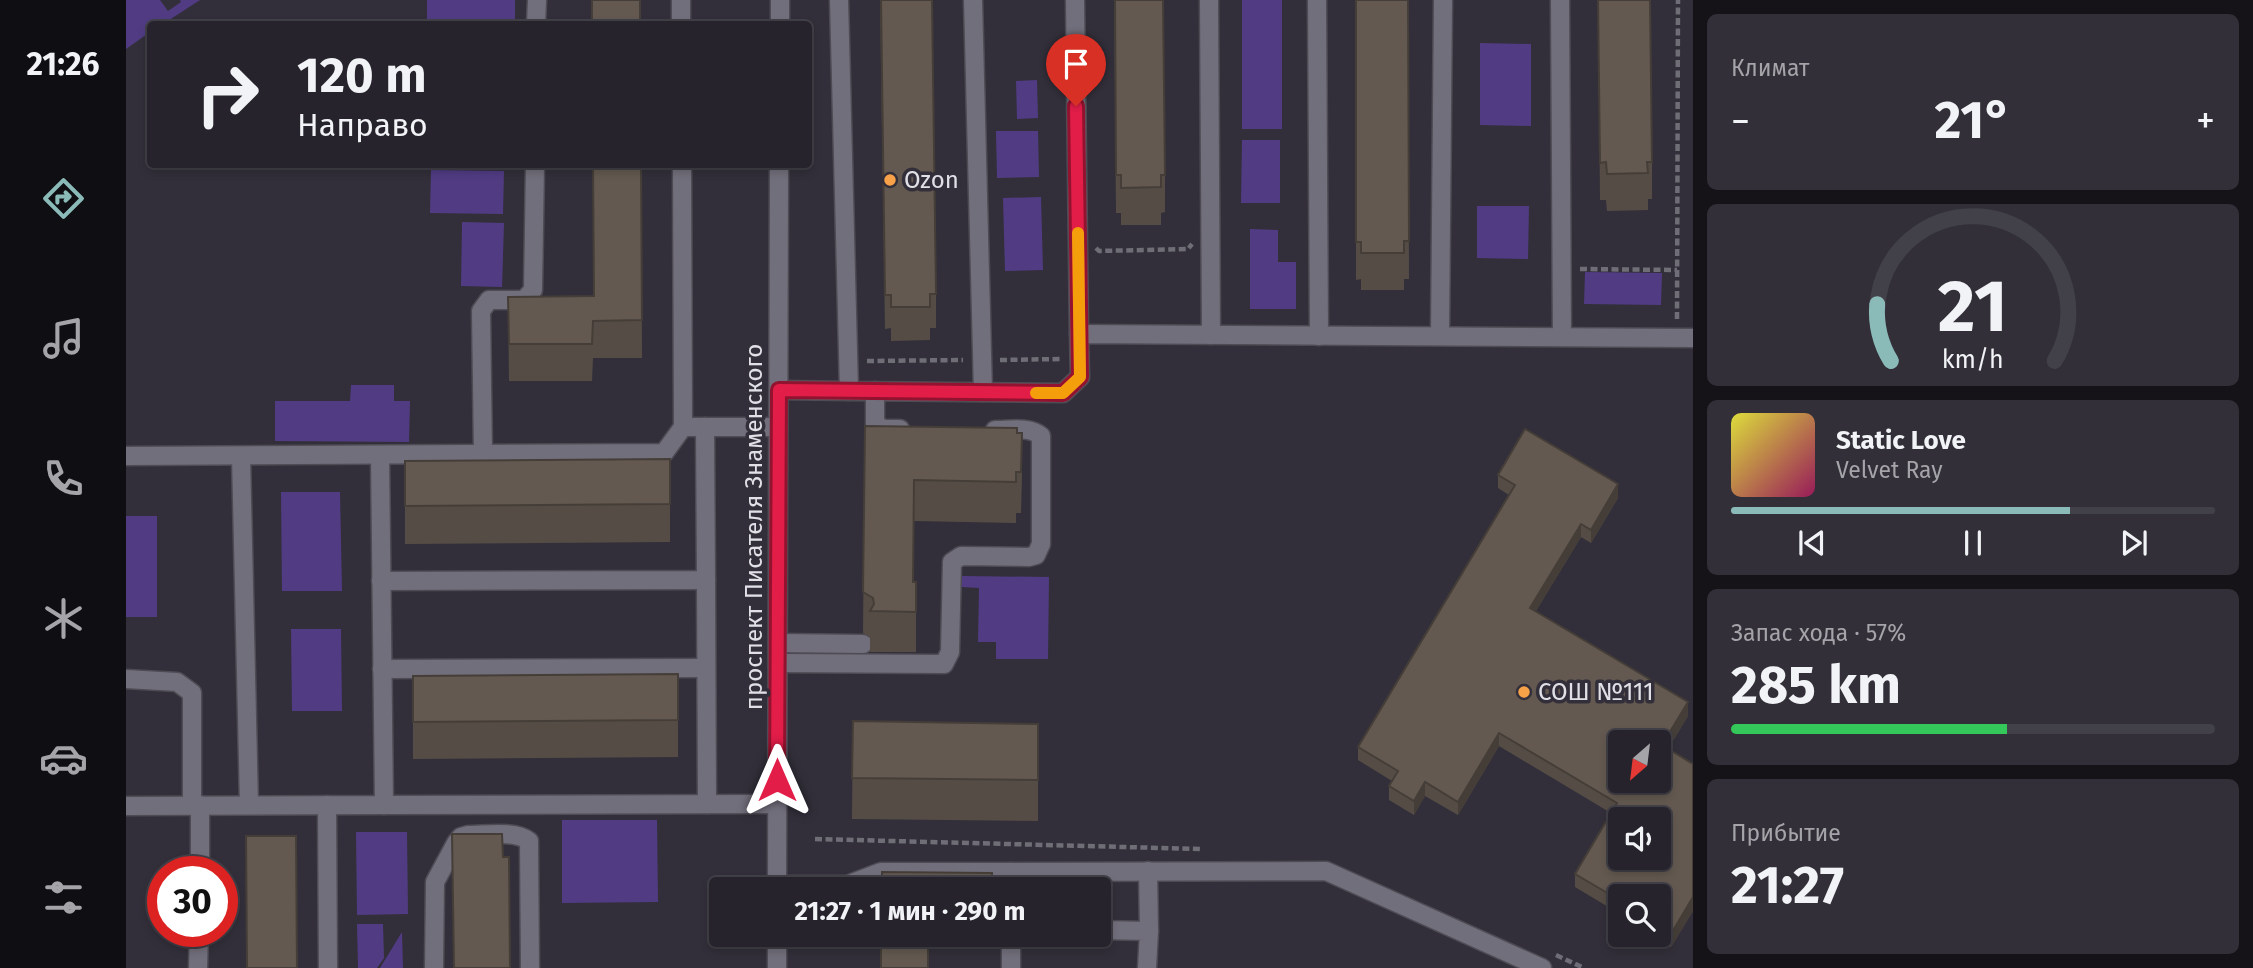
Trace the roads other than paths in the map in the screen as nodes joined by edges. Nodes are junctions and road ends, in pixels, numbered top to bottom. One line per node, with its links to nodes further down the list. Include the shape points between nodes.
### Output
1 (537, 0): 11 (street)
2 (681, 0): 12 (street)
3 (780, 0): 13 (street)
4 (839, 0): 24 (street)
5 (973, 0): 26 (street)
6 (1074, 0): 17 (street)
7 (1209, 0): 18 (street)
8 (1317, 0): 19 (street)
9 (1443, 0): 20 (street)
10 (1560, 0): 21 (street)
11 (536, 21)
12 (681, 21)
13 (780, 21)
14 (535, 168): 32 (street, via 533,290 524,300 489,300 481,311)
15 (682, 168): 28 (street)
16 (779, 168): 23 (street, проспект Писателя Знаменского)
17 (1079, 334): 18 (street); 26 (street, via 1080,377 1063,393)
18 (1210, 335): 19 (street)
19 (1319, 336): 20 (street)
20 (1440, 336): 21 (street)
21 (1562, 337): 22 (street)
22 (1693, 338)
23 (779, 390): 24 (street); 29 (street, проспект Писателя Знаменского)
24 (849, 391): 25 (street)
25 (875, 391): 26 (street); 30 (street, via 875,424)
26 (983, 392)
27 (705, 426): 28 (street); 29 (street); 36 (street)
28 (683, 427): 32 (street, via 664,453)
29 (778, 427): 38 (street, проспект Писателя Знаменского)
30 (923, 429)
31 (975, 429): 40 (street, via 1027,430 1041,436 1041,544 1036,555 961,556 952,562 950,652 944,664)
32 (483, 454): 33 (street)
33 (380, 455): 35 (street); 37 (street)
34 (126, 456): 35 (street)
35 (241, 456): 47 (street)
36 (706, 580): 37 (street); 41 (street)
37 (381, 581): 42 (street)
38 (778, 643): 39 (street); 40 (street, проспект Писателя Знаменского)
39 (863, 644)
40 (778, 663): 45 (street, проспект Писателя Знаменского)
41 (706, 668): 42 (street); 44 (street)
42 (382, 669): 49 (street)
43 (126, 679): 46 (street, via 177,682 192,693)
44 (707, 804): 45 (street); 49 (street)
45 (777, 804): 53 (street, проспект Писателя Знаменского)
46 (196, 805): 47 (street); 50 (street); 51 (street)
47 (250, 805): 48 (street)
48 (327, 805): 49 (street); 63 (street)
49 (384, 805)
50 (126, 806)
51 (199, 856)
52 (1147, 871): 56 (street); 58 (street); 69 (street, via 1326,871)
53 (777, 877)
54 (868, 877): 55 (street, via 881,872)
55 (962, 877)
56 (1056, 877)
57 (1111, 930): 58 (street)
58 (1149, 931): 68 (street)
59 (199, 947): 62 (street)
60 (777, 947): 66 (street)
61 (1011, 947): 67 (street)
62 (198, 968)
63 (328, 968)
64 (434, 968): 65 (street, via 435,882 456,843 468,835 515,835 529,841)
65 (530, 968)
66 (777, 968)
67 (1011, 968)
68 (1147, 968)
69 (1542, 968)

